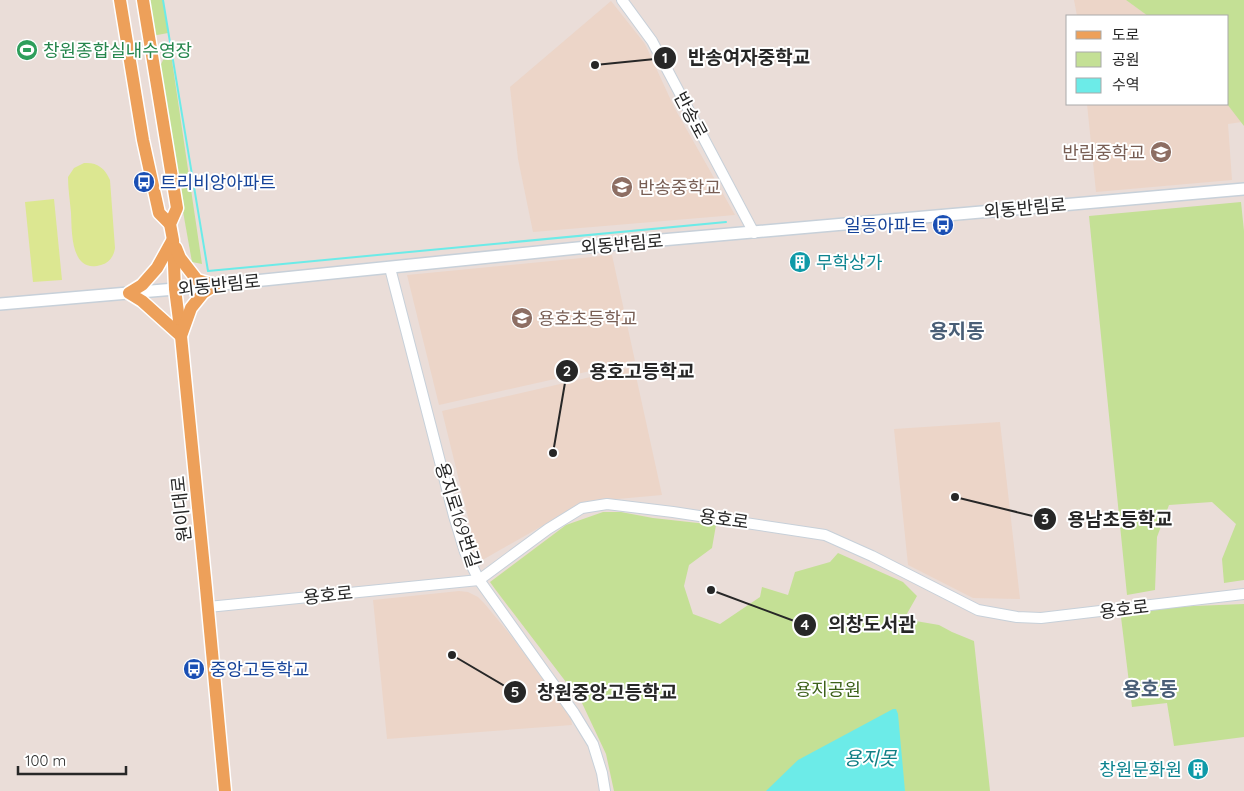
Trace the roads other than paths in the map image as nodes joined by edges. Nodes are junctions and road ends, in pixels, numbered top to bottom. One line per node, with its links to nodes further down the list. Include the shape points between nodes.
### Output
1 (120, 0): 5 (main road, 원이대로, via 159,213)
2 (143, 0): 5 (main road, 원이대로, via 177,208)
3 (622, 0): 6 (street, 반송로, via 652,41)
4 (1244, 189): 6 (main road, 외동반림로)
5 (170, 224): 7 (main road, 원이대로)
6 (754, 233): 8 (main road, 외동반림로)
7 (173, 240): 9 (main road, via 180,258 197,280); 10 (main road, 원이대로); 11 (main road, via 157,268 142,285)
8 (390, 268): 9 (main road, 외동반림로); 14 (street, 용지로169번길, via 454,516)
9 (215, 285): 10 (main road, 외동반림로); 13 (main road, via 203,293 191,308)
10 (175, 289): 11 (main road, 외동반림로); 13 (main road, 원이대로)
11 (129, 293): 12 (main road, 외동반림로); 13 (main road)
12 (0, 304)
13 (181, 336): 16 (main road, 원이대로)
14 (478, 580): 15 (street, 용호로, via 582,508 607,504 825,535 978,610 1017,617 1041,618); 16 (street, 용호로); 18 (street, 용지로169번길, via 593,744)
15 (1244, 594)
16 (208, 607): 17 (main road, 원이대로)
17 (225, 791)
18 (606, 791)

